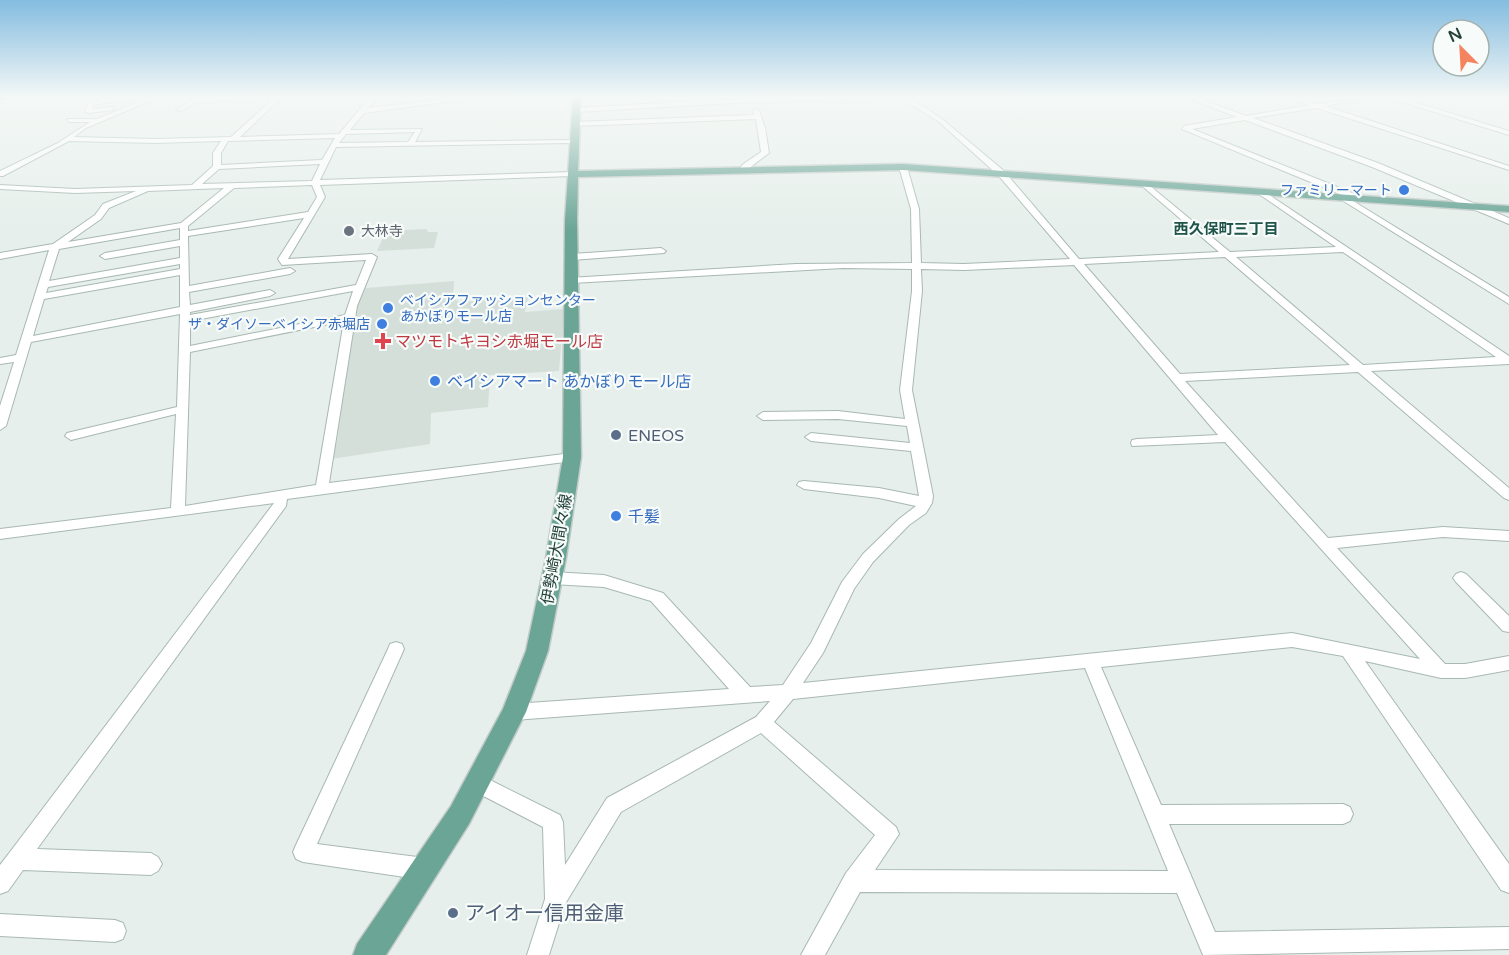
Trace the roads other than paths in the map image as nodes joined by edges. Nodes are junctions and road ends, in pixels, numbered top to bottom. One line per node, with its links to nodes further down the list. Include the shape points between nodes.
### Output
1 (61, 142): 20 (street)
2 (228, 142): 15 (street, via 217,153)
3 (336, 142): 12 (street)
4 (508, 142): 11 (street); 13 (street)
5 (574, 142): 21 (main road, 伊勢崎大間々線)
6 (764, 142): 18 (street, via 765,153)
7 (965, 142): 19 (street)
8 (1217, 142): 30 (street)
9 (1309, 142): 31 (street)
10 (1427, 142): 17 (street)
11 (410, 144): 12 (street)
12 (333, 145): 14 (street)
13 (504, 153)
14 (323, 162): 15 (street); 23 (street)
15 (217, 167): 27 (street)
16 (903, 167): 18 (main road); 19 (main road); 46 (street, via 915,209)
17 (1509, 168)
18 (744, 170): 21 (main road)
19 (1001, 173): 22 (main road); 44 (street)
20 (0, 174)
21 (572, 174): 23 (street); 43 (main road, 伊勢崎大間々線)
22 (1144, 183): 28 (main road); 40 (street)
23 (315, 184): 24 (street); 33 (street, via 321,197)
24 (232, 186): 27 (street); 35 (street)
25 (0, 187): 26 (street, via 75,191)
26 (150, 187): 27 (street); 37 (street, via 106,206 98,217)
27 (194, 187)
28 (1262, 192): 29 (main road); 38 (street)
29 (1341, 198): 30 (main road); 55 (street)
30 (1356, 198): 31 (main road)
31 (1475, 207): 32 (main road); 34 (street)
32 (1509, 209)
33 (311, 214): 35 (street); 51 (street, via 283,262 372,257)
34 (1509, 221)
35 (185, 234): 36 (street); 42 (street); 45 (street)
36 (108, 238): 37 (street); 42 (street)
37 (55, 247): 41 (street); 50 (street)
38 (1345, 249): 40 (street); 62 (street)
39 (661, 251): 43 (street)
40 (1224, 254): 44 (street); 63 (street)
41 (0, 256)
42 (105, 256): 48 (street)
43 (572, 256): 49 (main road, 伊勢崎大間々線)
44 (1077, 260): 46 (street); 64 (street)
45 (185, 265): 48 (street); 52 (street); 54 (street)
46 (916, 267): 49 (street, via 814,266); 67 (street, via 915,322 906,390)
47 (290, 271): 52 (street)
48 (101, 275): 50 (street)
49 (572, 280): 74 (main road, 伊勢崎大間々線)
50 (43, 285): 54 (street)
51 (359, 287): 56 (street); 57 (street)
52 (185, 290): 56 (street)
53 (270, 293): 56 (street)
54 (39, 297): 58 (street)
55 (1509, 301)
56 (185, 314): 58 (street); 59 (street)
57 (350, 317): 59 (street); 76 (street)
58 (27, 339): 60 (street)
59 (185, 350): 65 (street)
60 (21, 357): 61 (street); 68 (street)
61 (0, 361)
62 (1509, 361): 63 (street)
63 (1359, 368): 64 (street); 77 (street)
64 (1178, 378): 71 (street)
65 (182, 409): 69 (street); 80 (street)
66 (763, 416): 67 (street, via 838,415)
67 (912, 423): 73 (street)
68 (0, 426)
69 (71, 436)
70 (811, 437): 73 (street)
71 (1228, 438): 72 (street); 83 (street)
72 (1137, 443)
73 (917, 448): 79 (street)
74 (572, 457): 76 (street); 84 (main road, 伊勢崎大間々線)
75 (804, 485): 79 (street, via 879,493)
76 (323, 488): 78 (street)
77 (1509, 495)
78 (280, 496): 80 (street); 99 (street, via 281,503)
79 (925, 503): 92 (street, via 868,558)
80 (177, 511): 81 (street)
81 (0, 534)
82 (1509, 536): 83 (street, via 1443,532)
83 (1324, 544): 91 (street)
84 (552, 578): 93 (street, via 604,581 657,597); 94 (main road, 伊勢崎大間々線, via 537,651)
85 (1461, 578): 86 (street)
86 (1509, 626)
87 (396, 649): 101 (street, via 303,852)
88 (1348, 650): 89 (street, via 1292,640); 91 (street); 104 (street)
89 (1090, 660): 92 (street); 98 (street)
90 (1509, 663): 91 (street)
91 (1441, 671)
92 (788, 692): 93 (street); 95 (street)
93 (746, 695): 94 (street)
94 (514, 712): 96 (main road, 伊勢崎大間々線)
95 (762, 723): 102 (street, via 889,834); 106 (street, via 614,805)
96 (477, 783): 101 (main road, 伊勢崎大間々線); 106 (street, via 553,822)
97 (1343, 814): 98 (street)
98 (1155, 815): 103 (street)
99 (17, 860): 100 (street); 105 (street)
100 (151, 864)
101 (424, 869): 111 (main road, 伊勢崎大間々線)
102 (854, 881): 103 (street); 113 (street)
103 (1183, 882): 110 (street)
104 (1509, 882)
105 (0, 883)
106 (556, 899): 112 (street)
107 (0, 925): 108 (street)
108 (115, 931)
109 (1509, 938): 110 (street)
110 (1211, 949)
111 (368, 955)
112 (538, 955)
113 (812, 955)

